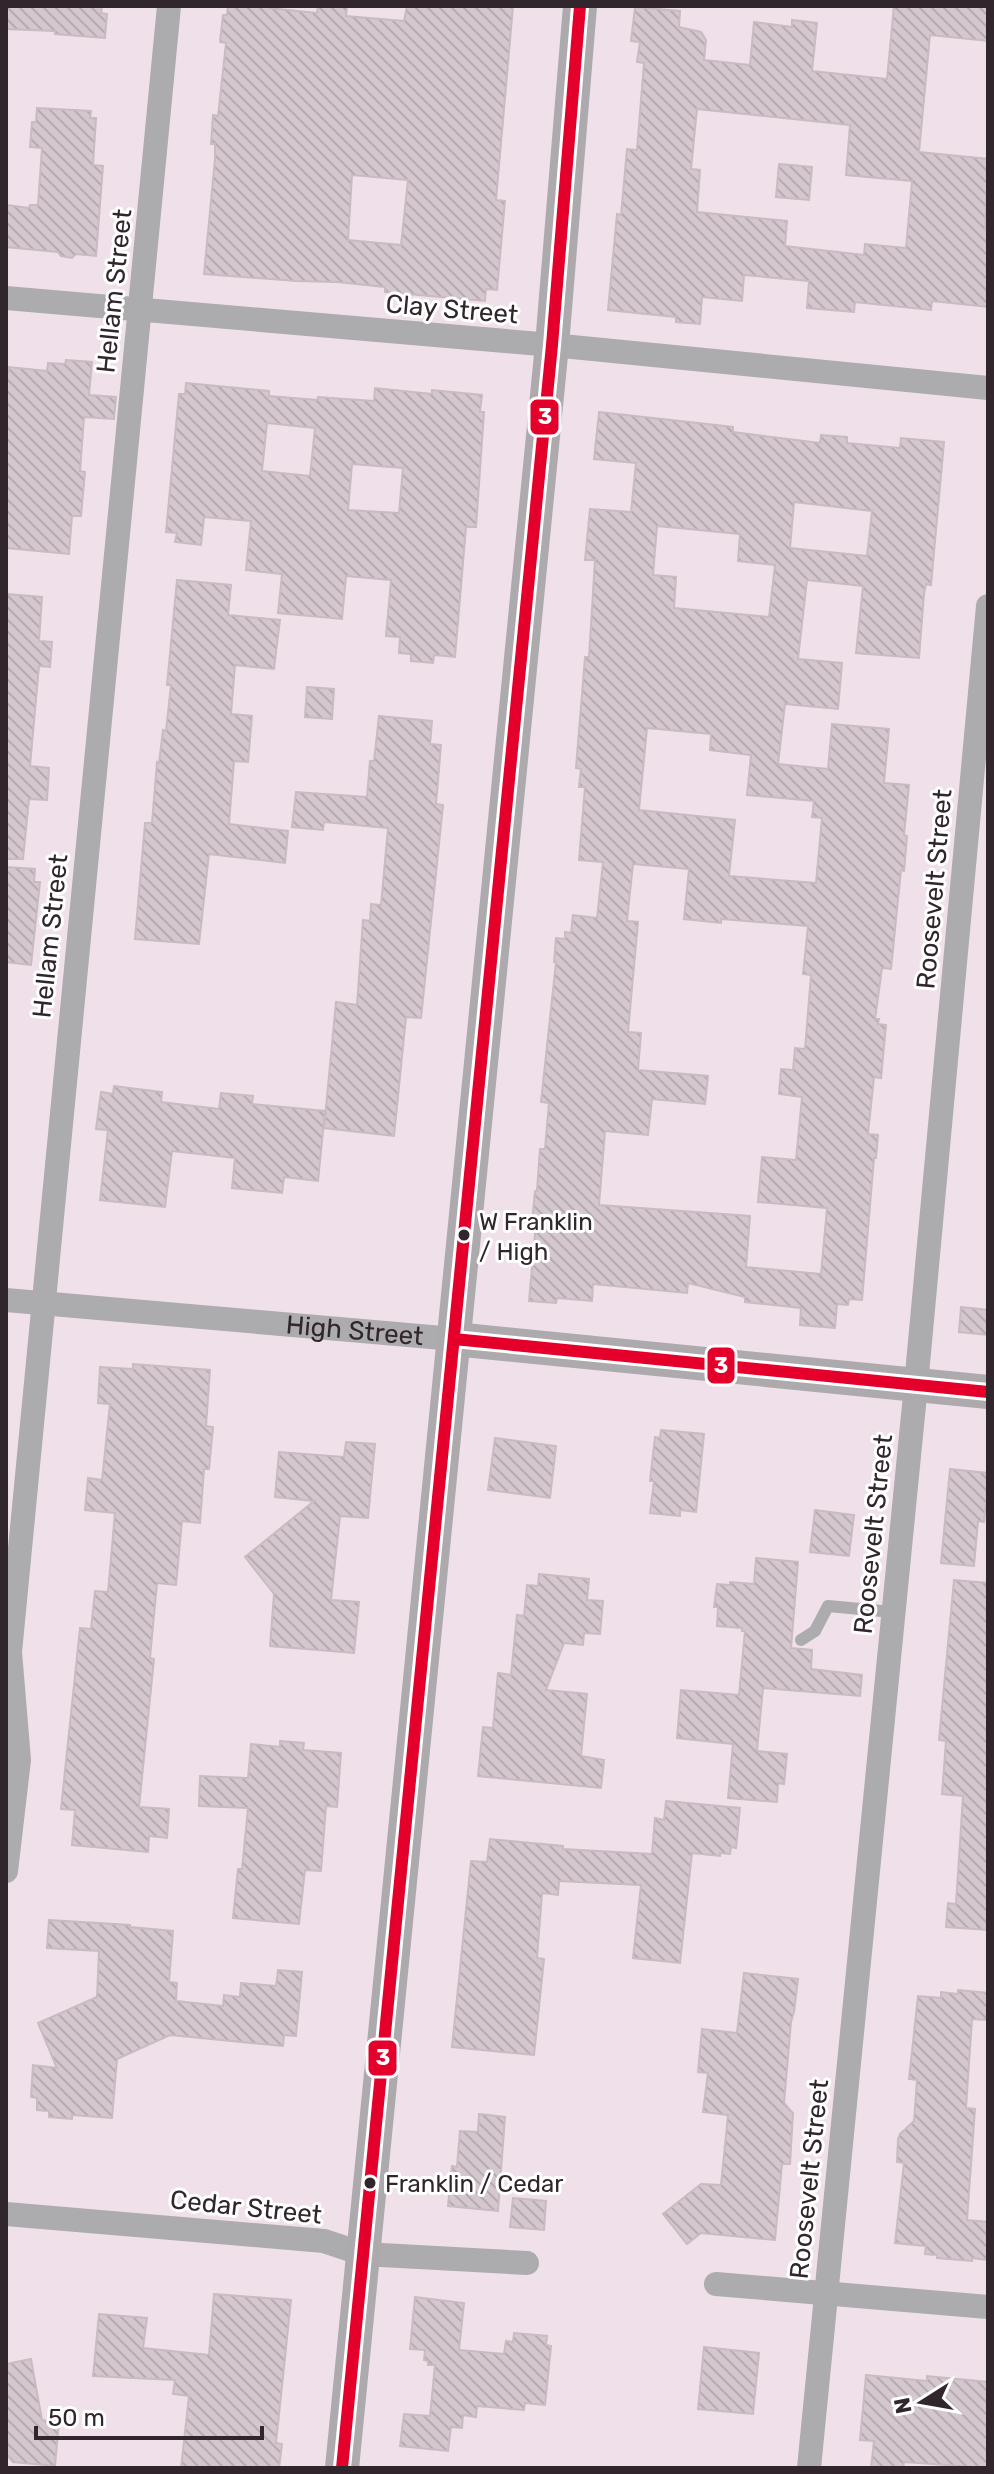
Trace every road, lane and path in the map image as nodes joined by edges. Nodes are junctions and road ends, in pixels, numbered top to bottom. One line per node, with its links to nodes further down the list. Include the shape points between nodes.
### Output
1 (169, 6): 4 (street, Hellam Street)
2 (580, 6): 5 (street)
3 (6, 298): 4 (street, Clay Street)
4 (140, 311): 5 (street, Clay Street); 9 (street, Hellam Street)
5 (552, 345): 6 (street, Clay Street); 10 (street)
6 (988, 388)
7 (988, 606): 11 (street, Roosevelt Street)
8 (6, 1300): 9 (street, High Street)
9 (43, 1303): 10 (street, High Street); 15 (street, Hellam Street, via 10,1652 19,1760)
10 (454, 1339): 11 (street, High Street); 17 (street)
11 (916, 1385): 12 (street, High Street); 13 (street, Roosevelt Street)
12 (988, 1392)
13 (893, 1612): 14 (lane, via 828,1606 815,1631); 20 (street, Roosevelt Street)
14 (801, 1640)
15 (6, 1871)
16 (6, 2214): 17 (street, Cedar Street, via 324,2241)
17 (363, 2254): 18 (street, Cedar Street); 22 (street)
18 (527, 2263)
19 (716, 2284): 20 (street)
20 (826, 2292): 21 (street); 23 (street, Roosevelt Street)
21 (988, 2307)
22 (342, 2468)
23 (809, 2468)

